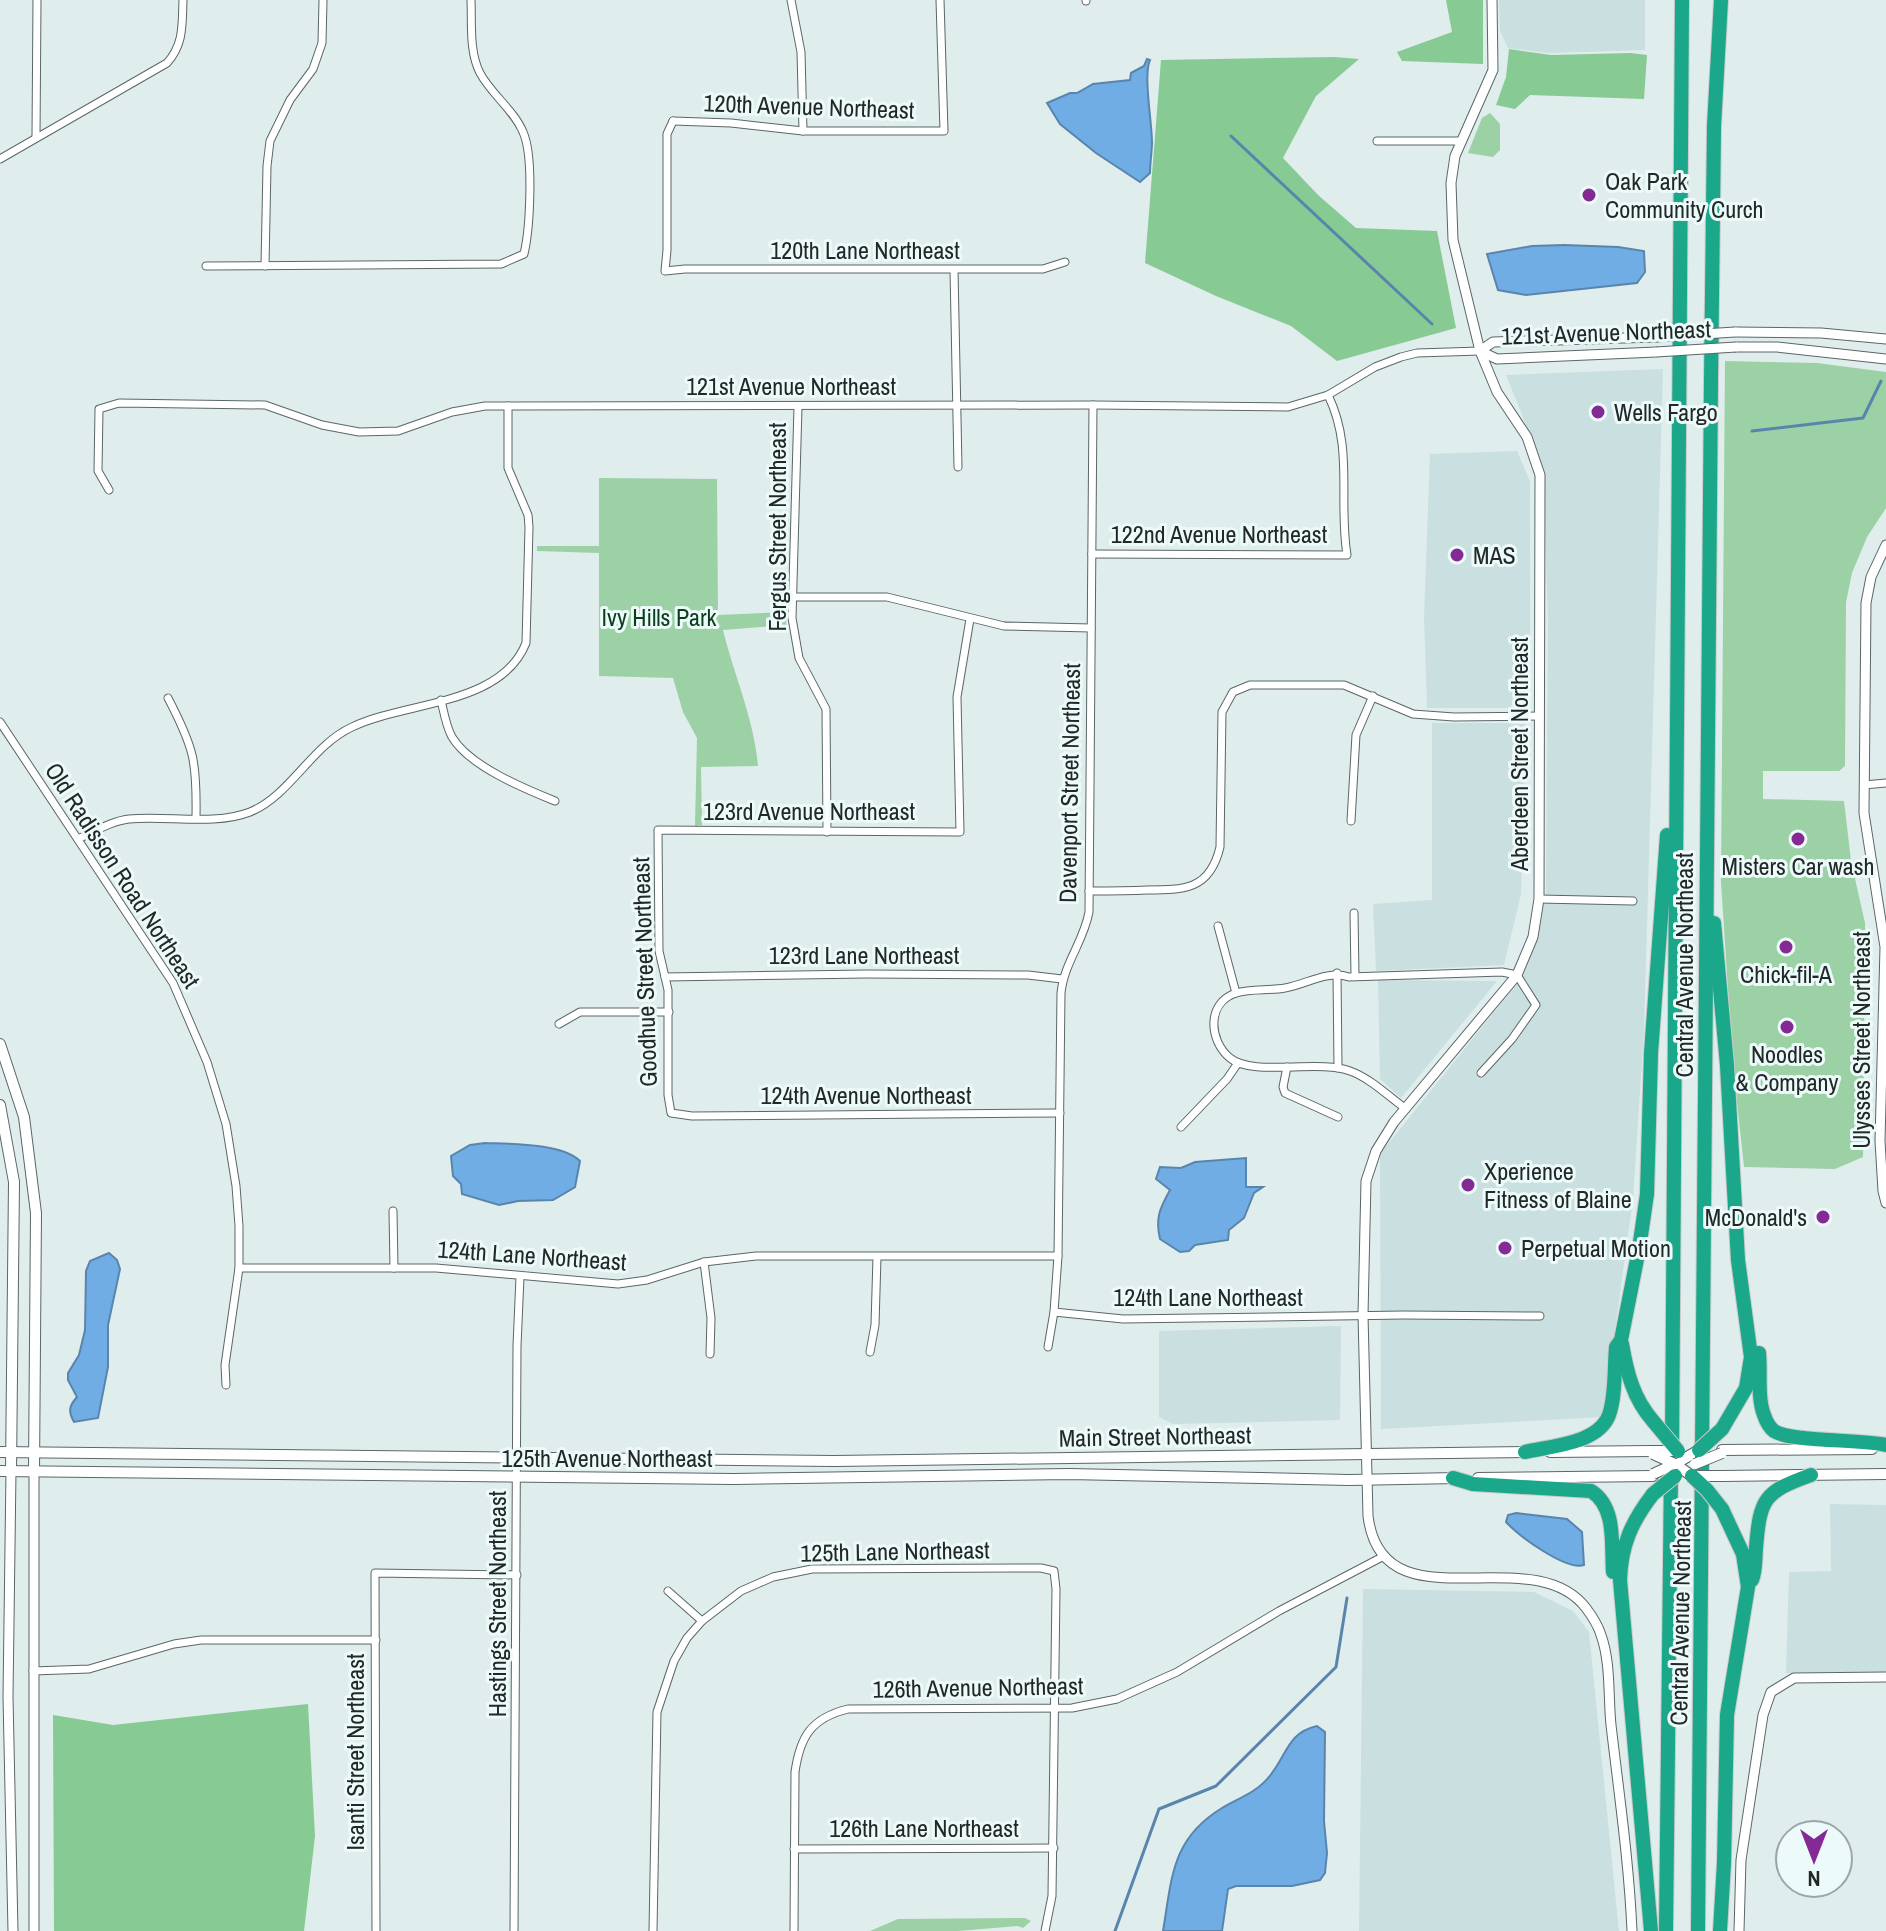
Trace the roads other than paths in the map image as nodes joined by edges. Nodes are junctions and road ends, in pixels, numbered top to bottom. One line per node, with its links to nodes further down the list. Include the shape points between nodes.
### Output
1 (37, 0): 13 (street)
2 (183, 0): 13 (street, via 181,40 167,63)
3 (323, 0): 19 (street, via 322,43 313,69 270,141)
4 (471, 0): 19 (street, via 480,73 524,132 529,160 522,255 501,264)
5 (791, 0): 12 (street, via 801,52)
6 (940, 0): 12 (street, 120th Avenue Northeast, via 944,131)
7 (1492, 0): 15 (street, Aberdeen Street Northeast, via 1493,70)
8 (1682, 0): 41 (highway, Central Avenue Northeast)
9 (1721, 0): 50 (highway, Central Avenue Northeast, via 1714,126)
10 (668, 111): 11 (street)
11 (673, 121): 12 (street, 120th Avenue Northeast); 20 (street, 120th Lane Northeast, via 667,134 665,271)
12 (803, 131)
13 (36, 137): 16 (street)
14 (1377, 141): 15 (street)
15 (1460, 141): 22 (street, Aberdeen Street Northeast, via 1451,183 1453,240)
16 (0, 159)
17 (1065, 262): 20 (street, 120th Lane Northeast, via 1043,269)
18 (206, 266): 19 (street)
19 (265, 266)
20 (954, 270): 25 (street)
21 (1886, 339): 22 (street, 121st Avenue Northeast, bridge, via 1735,332 1493,342)
22 (1480, 351): 23 (street, 121st Avenue Northeast, bridge, via 1497,359 1792,348); 24 (street, 121st Avenue Northeast, via 1401,357); 39 (street, Aberdeen Street Northeast, via 1497,392 1527,437 1540,475)
23 (1886, 359)
24 (1328, 395): 26 (street, 121st Avenue Northeast, via 1279,407); 32 (street, 122nd Avenue Northeast, via 1344,443 1347,555)
25 (958, 405): 26 (street, 121st Avenue Northeast); 28 (street, 121st Avenue Northeast); 29 (street)
26 (1093, 405): 32 (street, Davenport Street Northeast)
27 (508, 406): 28 (street, 121st Avenue Northeast); 30 (street, 121st Avenue Northeast, via 469,408 381,432 340,429 249,403 119,403 99,409 98,471); 38 (street, via 508,468 528,515 531,548 528,633 521,655 498,679)
28 (798, 407): 33 (street, Fergus Street Northeast)
29 (958, 467)
30 (109, 490)
31 (1886, 545): 43 (street, Ulysses Street Northeast, via 1866,603)
32 (1092, 554): 35 (street, Davenport Street Northeast)
33 (793, 597): 34 (street, via 887,597); 48 (street, Fergus Street Northeast, via 799,658 826,709)
34 (970, 619): 35 (street, via 1004,626); 48 (street, 123rd Avenue Northeast, via 957,697 960,832)
35 (1091, 628): 51 (street, Davenport Street Northeast)
36 (1373, 696): 39 (street, via 1413,714); 46 (street, via 1356,735); 51 (street, via 1333,684 1250,685 1233,692 1222,712 1220,847 1214,867 1178,890)
37 (168, 698): 45 (street, via 195,756)
38 (441, 700): 44 (street, via 447,726 464,752); 45 (street, via 351,727 249,812)
39 (1539, 716): 52 (street, Aberdeen Street Northeast)
40 (0, 722): 49 (street, Old Radisson Road Northeast)
41 (1675, 771): 88 (highway, via 1652,1037 1647,1194); 129 (highway, Central Avenue Northeast)
42 (1886, 783): 43 (street)
43 (1864, 785): 56 (street, Ulysses Street Northeast)
44 (555, 801)
45 (196, 817): 49 (street, via 126,819)
46 (1351, 821)
47 (658, 830): 48 (street, 123rd Avenue Northeast); 60 (street, Goodhue Street Northeast, via 659,951)
48 (827, 832)
49 (78, 839): 81 (street, Old Radisson Road Northeast, via 173,983 200,1041 232,1157)
50 (1707, 871): 84 (highway); 130 (highway, Central Avenue Northeast)
51 (1089, 891): 61 (street, Davenport Street Northeast, via 1086,926)
52 (1539, 899): 53 (street); 58 (street, Aberdeen Street Northeast, via 1533,937)
53 (1633, 901)
54 (1354, 913): 59 (street)
55 (1218, 926): 62 (street)
56 (1886, 947): 76 (street, Ulysses Street Northeast, via 1880,1141)
57 (1337, 973): 59 (street); 62 (street, via 1284,988); 68 (street)
58 (1517, 975): 59 (street); 69 (street, via 1536,1005); 71 (street, Aberdeen Street Northeast)
59 (1355, 976)
60 (665, 977): 61 (street, 123rd Lane Northeast, via 867,974); 63 (street, Goodhue Street Northeast)
61 (1062, 979): 73 (street, Davenport Street Northeast)
62 (1236, 993): 66 (street, via 1223,1001 1213,1018 1213,1032 1223,1051)
63 (669, 1012): 64 (street, via 580,1012); 72 (street, Goodhue Street Northeast)
64 (559, 1024)
65 (0, 1044): 96 (main road, via 24,1117 36,1213)
66 (1238, 1063): 67 (street); 75 (street)
67 (1287, 1067): 68 (street); 74 (street, via 1285,1093)
68 (1338, 1068): 71 (street, via 1360,1076)
69 (1481, 1073)
70 (0, 1105): 94 (main road, via 14,1182)
71 (1406, 1109): 86 (street, Aberdeen Street Northeast, via 1376,1151 1366,1181)
72 (671, 1113): 73 (street, 124th Avenue Northeast)
73 (1060, 1113): 78 (street, Davenport Street Northeast)
74 (1338, 1117)
75 (1181, 1127)
76 (1886, 1203)
77 (393, 1211): 82 (street)
78 (1058, 1256): 79 (street, 124th Lane Northeast); 85 (street, Davenport Street Northeast)
79 (877, 1257): 80 (street, 124th Lane Northeast, via 756,1256); 90 (street)
80 (704, 1262): 83 (street, 124th Lane Northeast, via 618,1284); 91 (street)
81 (239, 1268): 82 (street, 124th Lane Northeast); 92 (street, Old Radisson Road Northeast)
82 (394, 1268): 83 (street, 124th Lane Northeast)
83 (520, 1277): 98 (street, Hastings Street Northeast)
84 (1744, 1301): 93 (highway, via 1755,1329 1762,1409 1770,1427 1789,1436); 99 (highway, bridge, via 1751,1347 1750,1372 1740,1401 1722,1429)
85 (1054, 1312): 86 (street, 124th Lane Northeast, via 1123,1319); 89 (street, Davenport Street Northeast)
86 (1363, 1315): 87 (street, 124th Lane Northeast); 97 (street, Aberdeen Street Northeast)
87 (1540, 1316)
88 (1621, 1340): 95 (highway, via 1609,1415 1602,1427 1576,1440); 99 (highway, bridge, via 1635,1396)
89 (1048, 1347)
90 (870, 1352)
91 (710, 1354)
92 (226, 1385)
93 (1886, 1447): 99 (main road, Main Street Northeast, bridge, via 1724,1451)
94 (6, 1452): 96 (main road); 100 (main road)
95 (1525, 1452): 97 (main road, Main Street Northeast); 99 (main road, Main Street Northeast, bridge, via 1651,1452)
96 (34, 1453): 98 (main road, Main Street Northeast); 101 (main road)
97 (1366, 1454): 98 (main road, Main Street Northeast); 107 (street, Aberdeen Street Northeast)
98 (516, 1459): 104 (street, Hastings Street Northeast)
99 (1685, 1464): 103 (main road, Main Street Northeast, bridge, via 1725,1475); 106 (main road, Main Street Northeast, bridge, via 1651,1475); 110 (highway, bridge, via 1722,1509 1743,1554); 113 (highway, bridge, via 1653,1494 1624,1545)
100 (6, 1471): 101 (main road, 125th Avenue Northeast); 120 (street)
101 (34, 1471): 104 (main road, 125th Avenue Northeast); 115 (street)
102 (1886, 1474): 103 (main road, Main Street Northeast)
103 (1811, 1475): 110 (highway, via 1782,1485 1765,1500)
104 (518, 1477): 105 (main road, 125th Avenue Northeast); 109 (street, Hastings Street Northeast)
105 (1214, 1477): 107 (main road, Main Street Northeast)
106 (1453, 1478): 107 (main road, Main Street Northeast); 113 (highway, via 1599,1496 1610,1520)
107 (1367, 1480): 108 (street, via 1369,1525)
108 (1384, 1556): 117 (street, 126th Avenue Northeast, via 1155,1683 1094,1705); 127 (street, via 1401,1570 1421,1576 1550,1583 1575,1596 1595,1621 1606,1653)
109 (517, 1575): 114 (street, Isanti Street Northeast, via 375,1573); 123 (street, Hastings Street Northeast)
110 (1748, 1587): 131 (highway, via 1727,1715)
111 (668, 1591): 112 (street)
112 (702, 1621): 117 (street, 125th Lane Northeast, via 741,1591 812,1569 1054,1571); 124 (street, via 674,1661 657,1712)
113 (1624, 1635): 128 (highway)
114 (376, 1640): 115 (street, via 201,1640 89,1669); 122 (street, Isanti Street Northeast)
115 (33, 1671): 121 (street)
116 (1886, 1677): 132 (street, via 1794,1678 1771,1692 1741,1860)
117 (1055, 1708): 118 (street); 119 (street, 126th Avenue Northeast, via 831,1713 813,1725 799,1748)
118 (1054, 1848): 119 (street, 126th Lane Northeast); 126 (street)
119 (794, 1849): 125 (street)
120 (13, 1931)
121 (34, 1931)
122 (376, 1931)
123 (514, 1931)
124 (653, 1931)
125 (794, 1931)
126 (1045, 1931)
127 (1632, 1931)
128 (1651, 1931)
129 (1666, 1931)
130 (1698, 1931)
131 (1720, 1931)
132 (1739, 1931)

